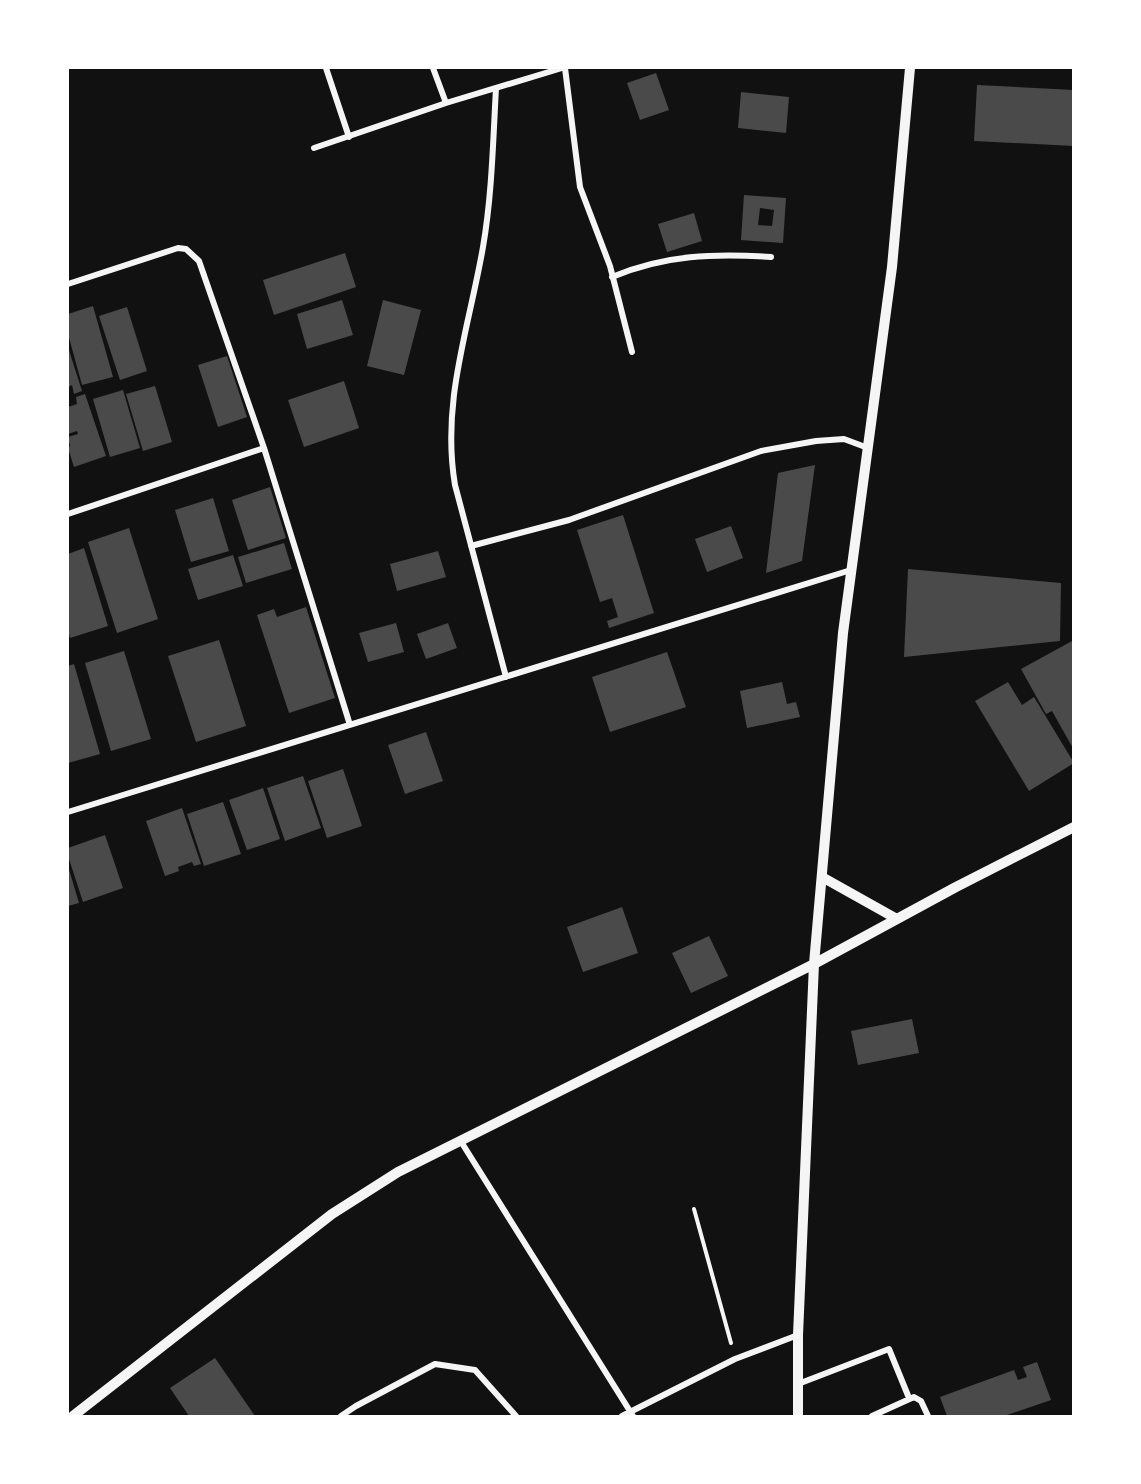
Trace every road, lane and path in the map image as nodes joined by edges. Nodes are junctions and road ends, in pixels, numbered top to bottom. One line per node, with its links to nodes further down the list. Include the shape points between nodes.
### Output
1 (326, 68): 7 (street)
2 (434, 68): 6 (street)
3 (564, 68): 5 (street); 10 (street, via 580,187)
4 (910, 68): 14 (street, via 892,267)
5 (496, 88): 6 (street); 16 (street, via 483,245 453,393 450,433 455,485)
6 (446, 103): 7 (street)
7 (349, 137): 8 (street)
8 (314, 148)
9 (771, 257): 10 (street, via 688,257 636,267)
10 (612, 277): 12 (street)
11 (68, 284): 13 (street, via 178,248 193,254 199,261)
12 (632, 352)
13 (264, 448): 15 (street); 19 (street)
14 (868, 448): 16 (street, via 844,439 761,451 569,520); 17 (street)
15 (68, 514)
16 (471, 546): 18 (street)
17 (851, 570): 18 (street); 22 (street)
18 (506, 676): 19 (street)
19 (350, 725): 20 (street)
20 (68, 812)
21 (1074, 827): 23 (street)
22 (822, 877): 23 (street); 24 (street)
23 (897, 919): 24 (street)
24 (814, 964): 25 (street); 27 (street)
25 (459, 1140): 31 (street); 32 (street, via 398,1172 332,1214)
26 (694, 1209): 28 (path)
27 (798, 1335): 28 (street); 29 (street)
28 (735, 1359): 31 (street)
29 (798, 1384): 30 (street, via 889,1349); 36 (street)
30 (909, 1398): 37 (street); 38 (street, via 919,1398)
31 (631, 1414): 35 (street)
32 (73, 1416)
33 (340, 1416): 34 (street, via 435,1364 475,1370)
34 (516, 1416)
35 (622, 1416)
36 (798, 1416)
37 (872, 1416)
38 (928, 1416)

